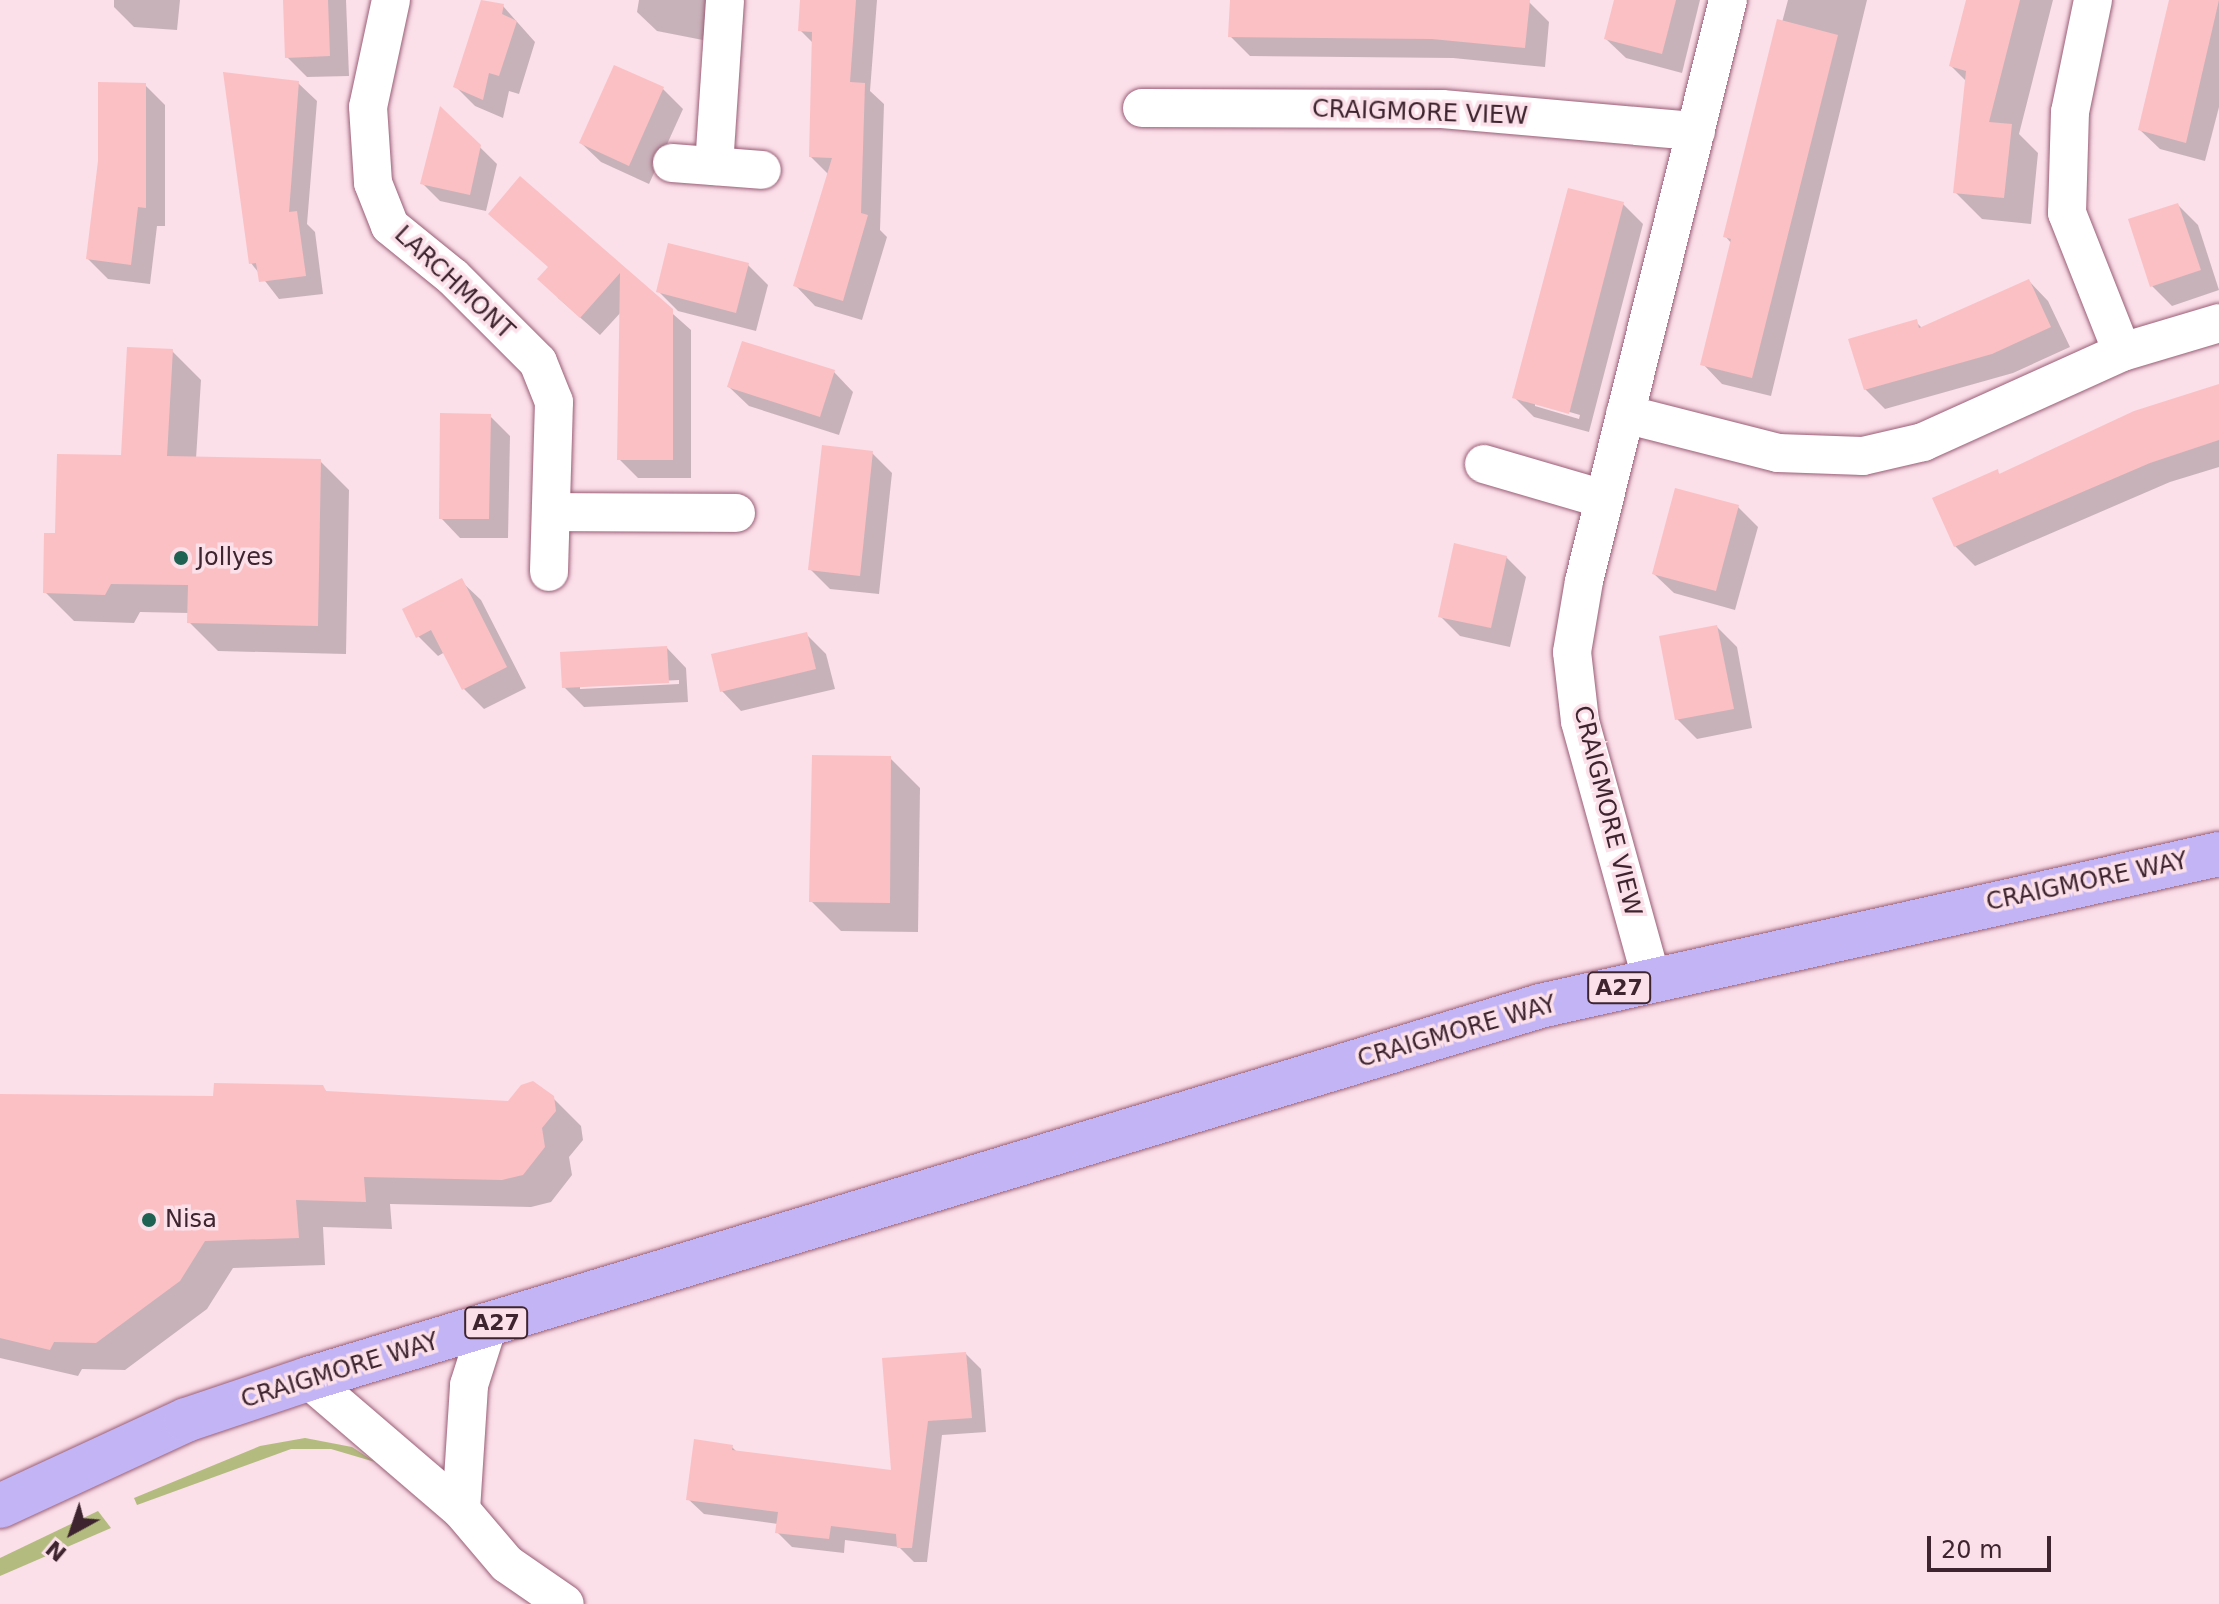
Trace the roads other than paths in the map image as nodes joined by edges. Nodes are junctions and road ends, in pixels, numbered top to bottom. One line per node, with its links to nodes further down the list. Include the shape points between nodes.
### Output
1 (391, 0): 15 (street, LARCHMONT, via 368,107 373,183 390,226 453,277 538,362 554,402)
2 (725, 0): 8 (street)
3 (1728, 0): 6 (street, CRAIGMORE VIEW)
4 (2093, 0): 11 (street, via 2070,112 2067,213)
5 (1142, 108): 6 (street, CRAIGMORE VIEW, via 1442,109)
6 (1696, 131): 12 (street, CRAIGMORE VIEW)
7 (672, 163): 8 (street)
8 (714, 166): 9 (street)
9 (762, 170)
10 (2219, 323): 11 (street)
11 (2122, 352): 12 (street, via 1923,442 1863,456 1778,453)
12 (1625, 414): 14 (street, CRAIGMORE VIEW)
13 (1484, 464): 14 (street)
14 (1604, 499): 19 (street, CRAIGMORE VIEW, via 1572,652 1580,721)
15 (552, 512): 16 (street); 17 (street, LARCHMONT)
16 (736, 513)
17 (549, 572)
18 (2219, 854): 19 (highway, CRAIGMORE WAY / A27)
19 (1652, 981): 20 (highway, CRAIGMORE WAY / A27, via 1540,1006)
20 (488, 1325): 21 (highway, CRAIGMORE WAY / A27); 23 (street, via 469,1385)
21 (308, 1379): 22 (highway, CRAIGMORE WAY / A27, via 186,1420); 23 (street)
22 (0, 1506)
23 (461, 1510): 24 (street, via 507,1564)
24 (565, 1604)

